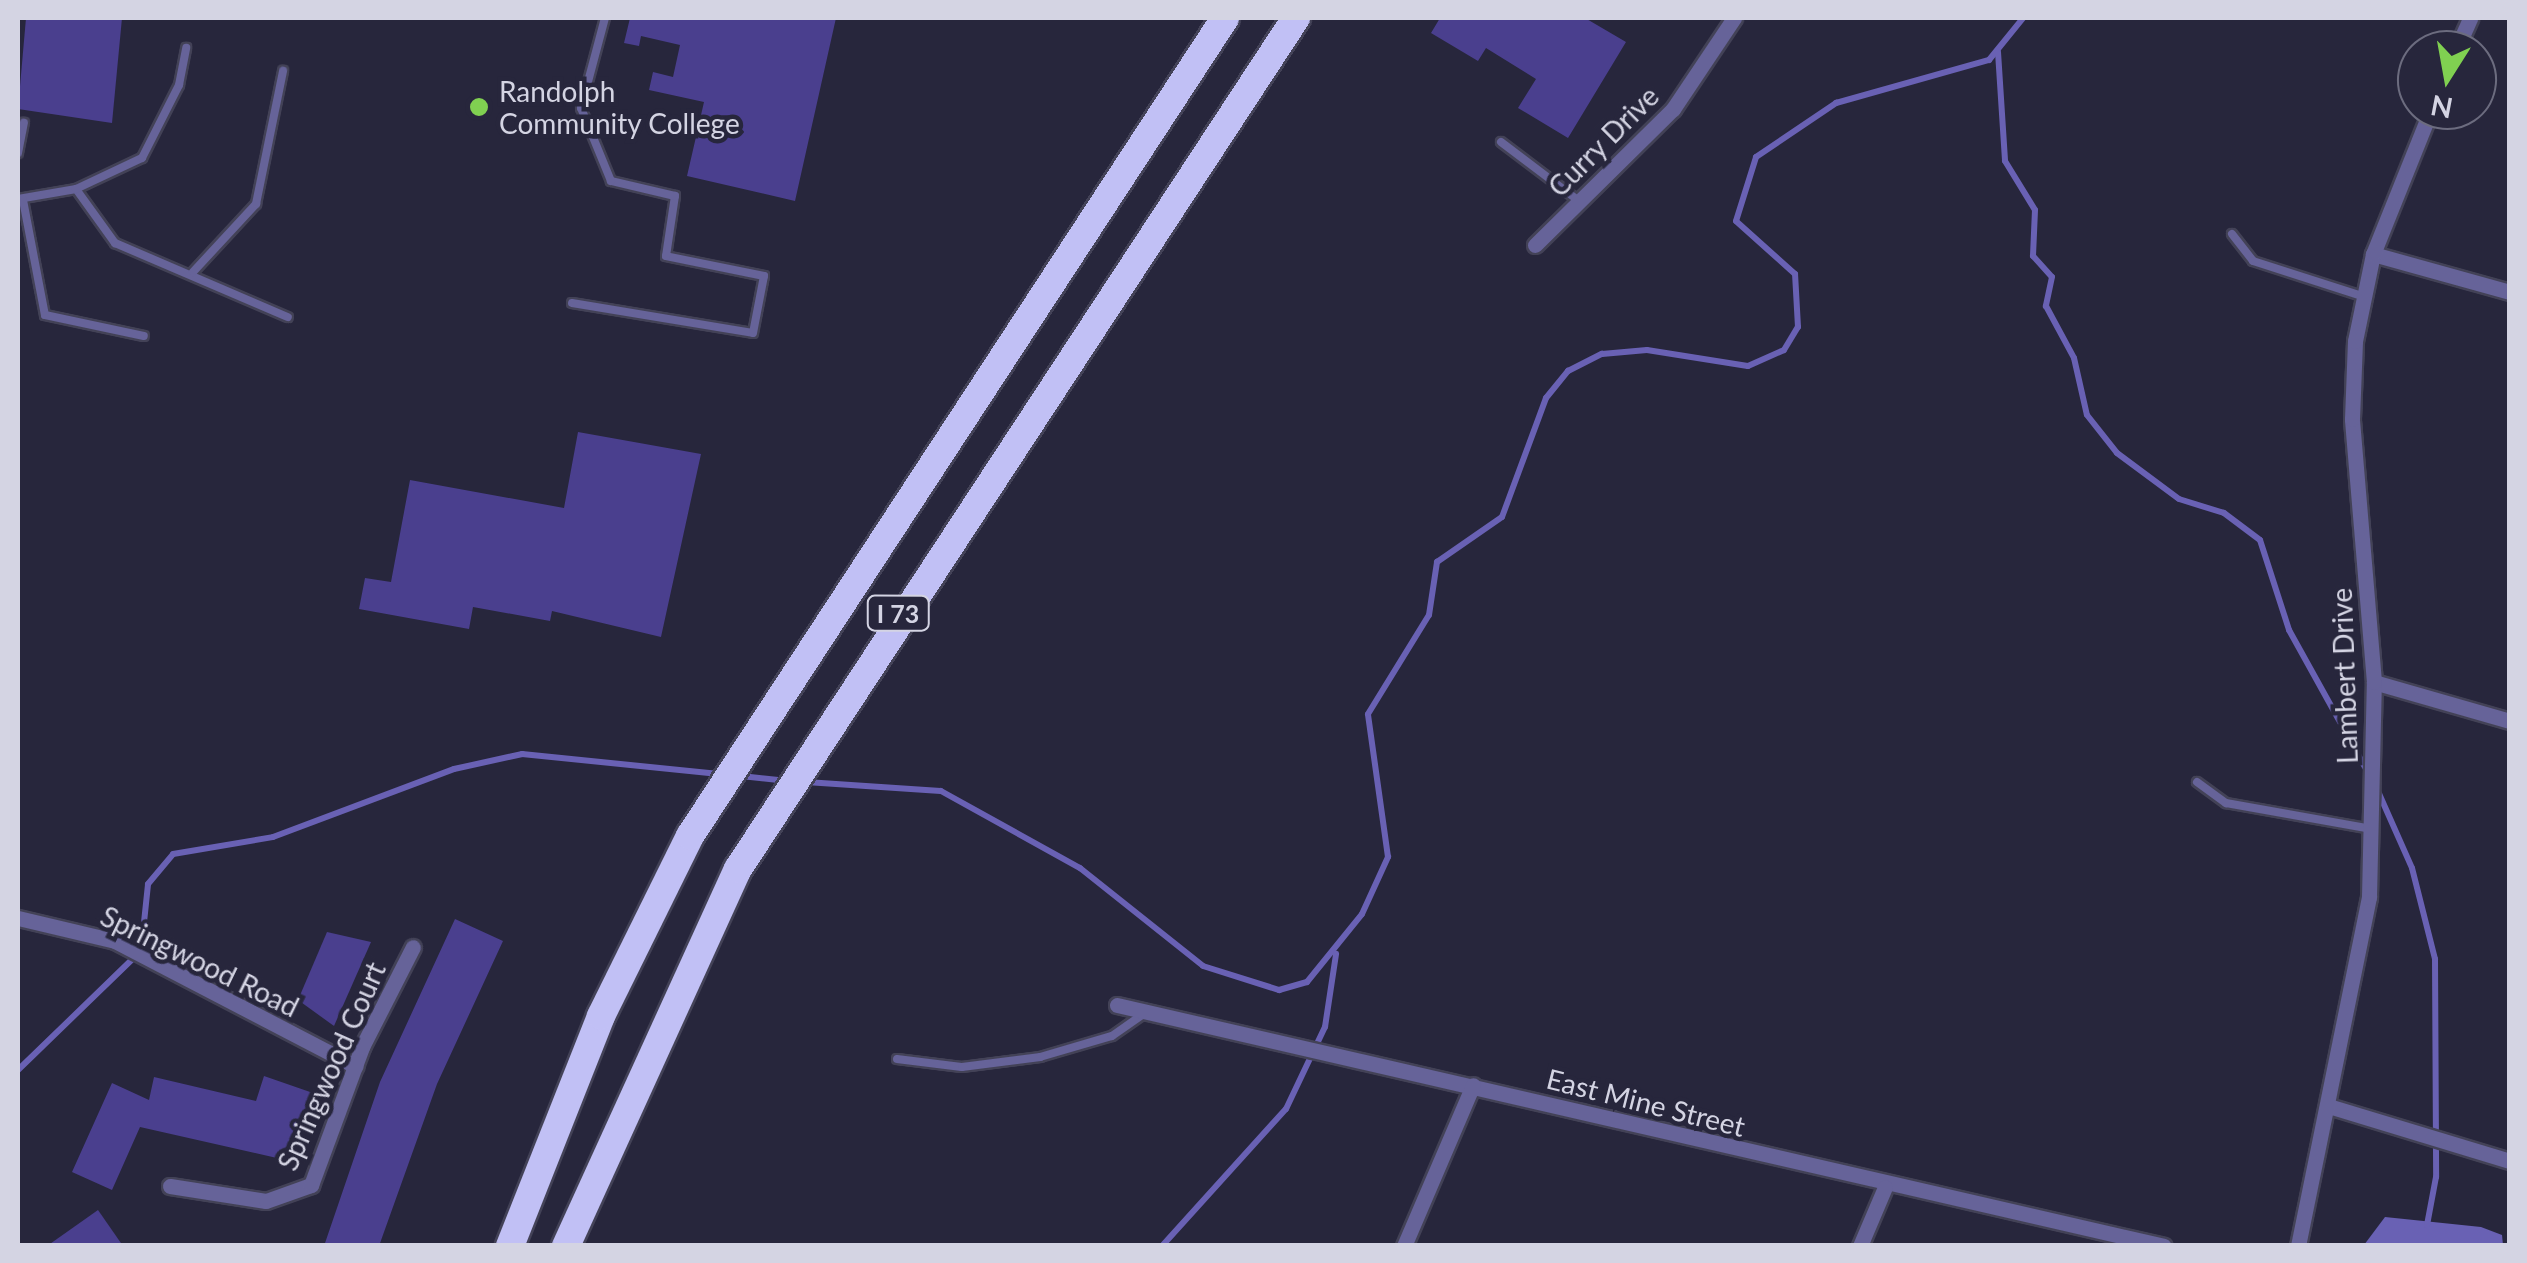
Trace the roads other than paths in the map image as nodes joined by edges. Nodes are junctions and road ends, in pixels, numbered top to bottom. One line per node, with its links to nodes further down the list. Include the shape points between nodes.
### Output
1 (605, 18): 20 (lane, via 581,108 611,181 675,196 666,256 764,276 754,333)
2 (1224, 18): 38 (highway, I 73, via 690,836 601,1016)
3 (1296, 18): 39 (highway, I 73, via 748,852 674,995)
4 (1734, 18): 13 (street, Curry Drive, via 1673,109)
5 (186, 48): 11 (lane, via 179,85 142,158)
6 (283, 71): 17 (lane, via 256,204)
7 (24, 123): 10 (lane)
8 (2423, 130): 16 (street, Lambert Drive)
9 (1502, 142): 13 (lane)
10 (18, 153)
11 (76, 189): 12 (lane); 17 (lane, via 115,243)
12 (20, 200): 22 (lane, via 45,315)
13 (1580, 201): 15 (street, Curry Drive)
14 (2232, 234): 19 (lane, via 2252,261)
15 (1535, 245)
16 (2374, 254): 18 (street); 19 (street, Lambert Drive)
17 (193, 272): 21 (lane)
18 (2510, 292)
19 (2362, 296): 23 (street, Lambert Drive, via 2352,419)
20 (572, 302)
21 (288, 317)
22 (144, 336)
23 (2374, 682): 24 (street); 26 (street, Lambert Drive)
24 (2510, 721)
25 (2197, 782): 26 (lane, via 2240,806)
26 (2372, 830): 34 (street, Lambert Drive, via 2369,896)
27 (18, 918): 32 (street, Springwood Road, via 114,941)
28 (413, 947): 32 (street, Springwood Court)
29 (1116, 1005): 30 (street, East Mine Street)
30 (1148, 1012): 31 (lane, via 1112,1036 1040,1057 962,1067); 33 (street, East Mine Street)
31 (897, 1059)
32 (355, 1066): 36 (street, Springwood Court, via 318,1171 299,1195 243,1200)
33 (1473, 1085): 37 (street, East Mine Street); 40 (street)
34 (2332, 1107): 35 (street); 43 (street, Lambert Drive)
35 (2510, 1161)
36 (170, 1186)
37 (1885, 1186): 41 (street); 42 (street, East Mine Street)
38 (510, 1246)
39 (566, 1246)
40 (1404, 1246)
41 (1860, 1246)
42 (2164, 1246)
43 (2298, 1246)

